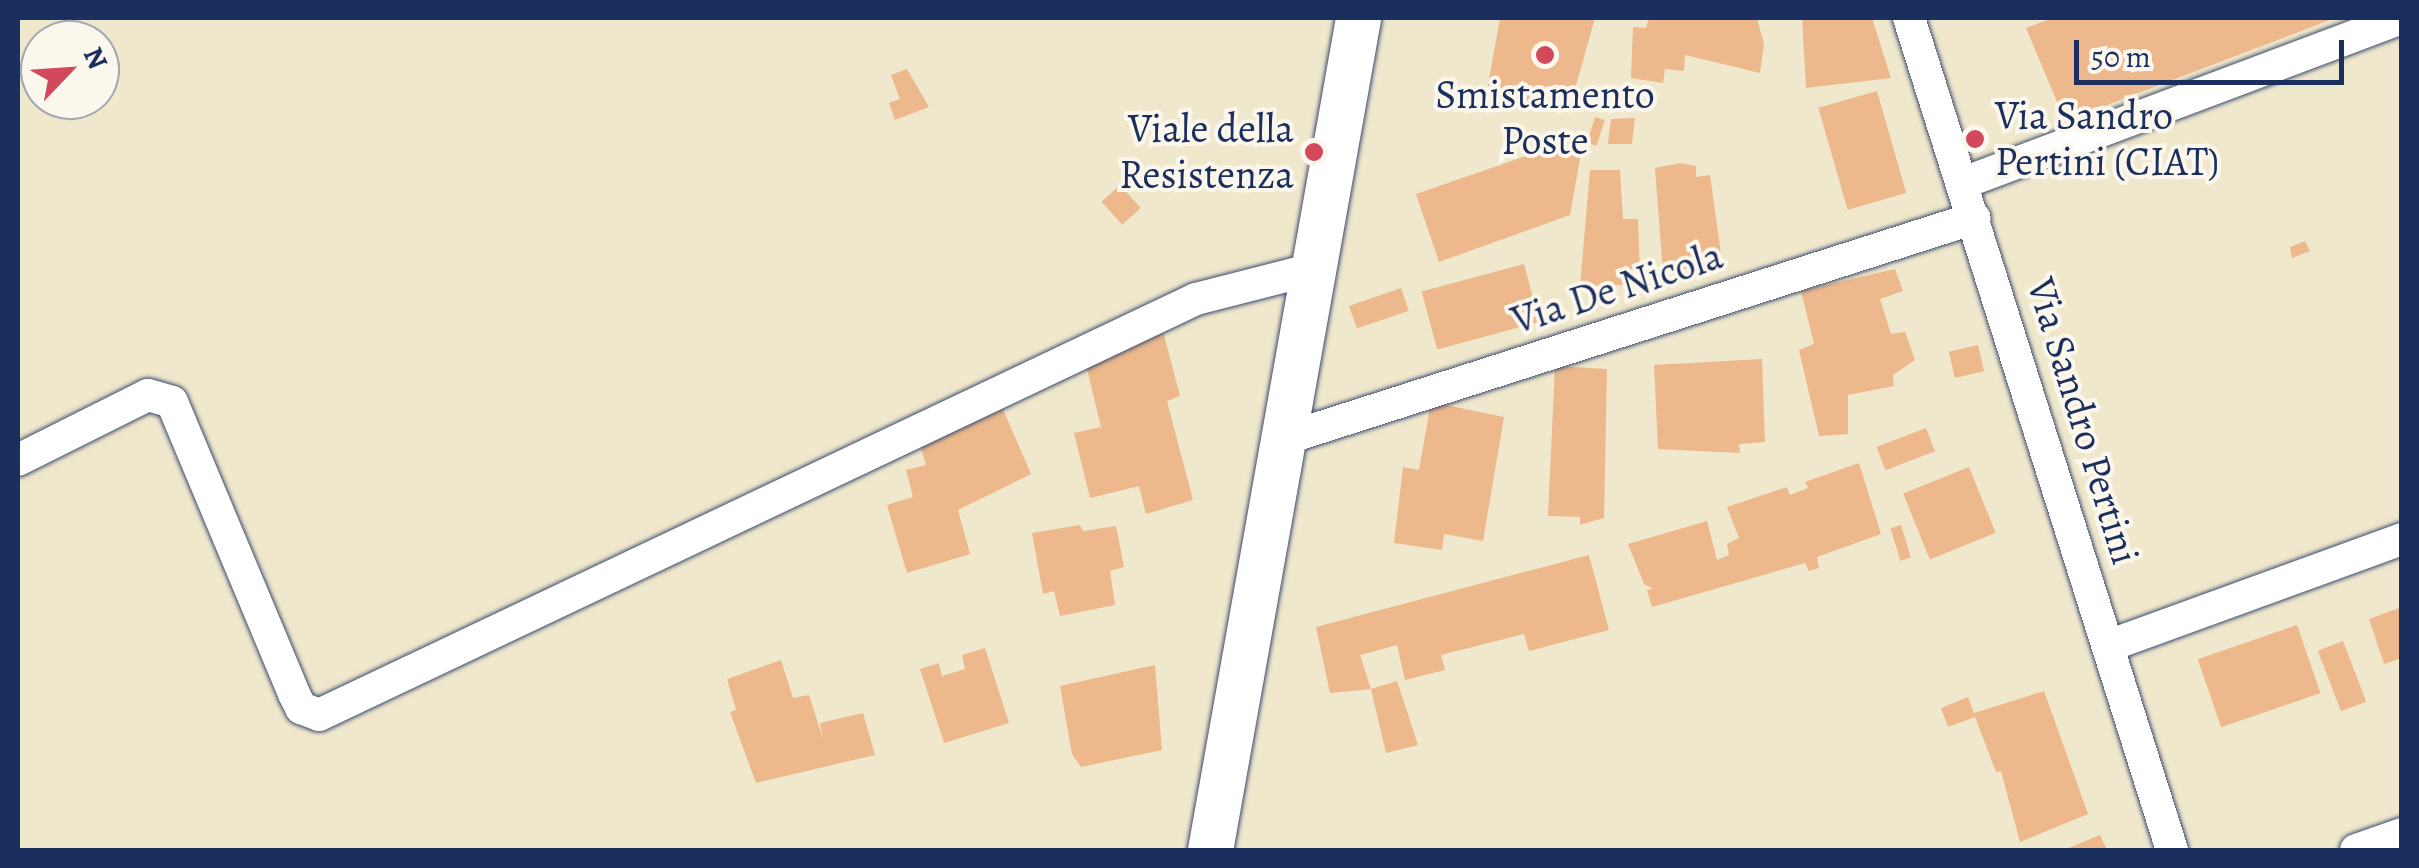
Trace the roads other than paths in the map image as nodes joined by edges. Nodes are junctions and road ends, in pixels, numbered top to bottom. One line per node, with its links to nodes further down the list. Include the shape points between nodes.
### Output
1 (1358, 18): 6 (main road)
2 (1909, 18): 4 (street, Via Sandro Pertini)
3 (2402, 18): 4 (street)
4 (1963, 183): 5 (street, Via Sandro Pertini)
5 (1975, 218): 7 (street, Via De Nicola); 10 (street, Via Sandro Pertini)
6 (1314, 269): 7 (main road); 8 (street, via 1196,298 319,714 301,708 294,694 178,410 166,396 148,396)
7 (1284, 439): 12 (main road)
8 (18, 460)
9 (2402, 539): 10 (street)
10 (2108, 646): 13 (street, Via Sandro Pertini)
11 (2402, 834): 14 (street)
12 (1210, 850)
13 (2172, 850)
14 (2356, 850)

